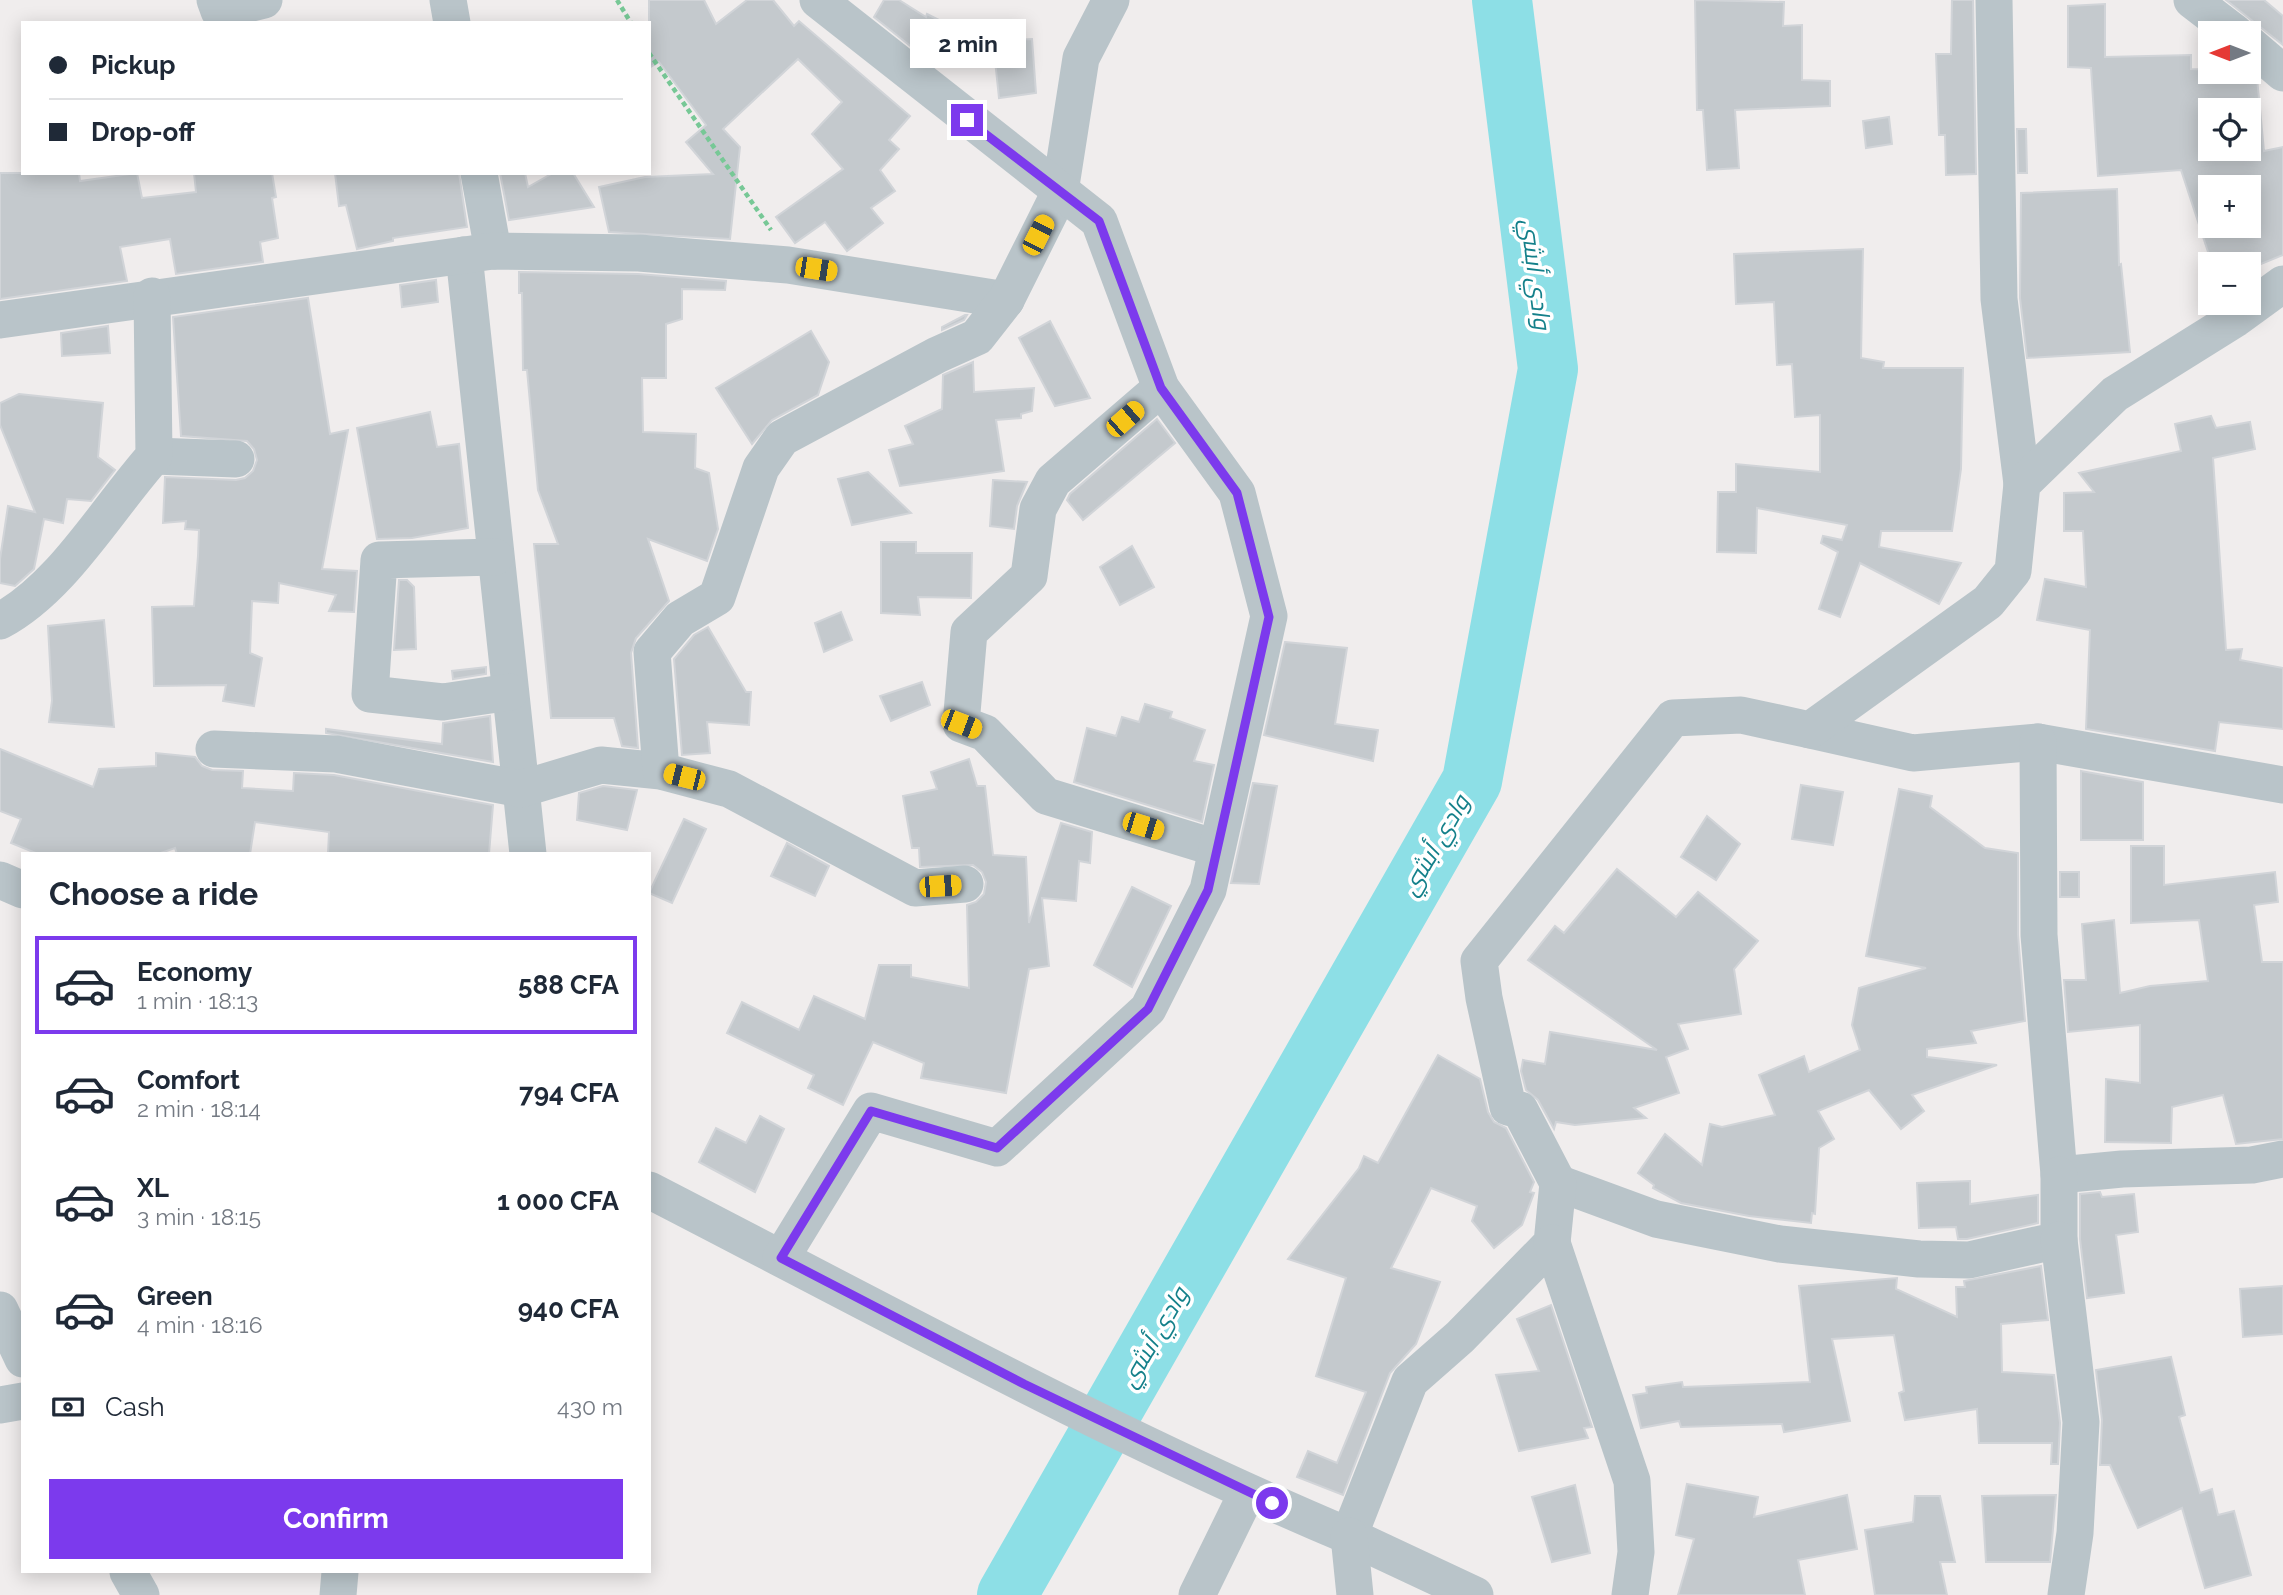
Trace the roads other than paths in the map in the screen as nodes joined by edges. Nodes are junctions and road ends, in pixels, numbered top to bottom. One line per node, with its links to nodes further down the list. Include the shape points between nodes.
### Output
1 (215, 0): 2 (street, via 219,11)
2 (264, 0)
3 (448, 0): 8 (street)
4 (818, 0): 13 (street)
5 (1111, 0): 13 (street, via 1081,58)
6 (1994, 0): 22 (street, via 1999,299)
7 (2192, 0): 9 (street)
8 (452, 21)
9 (2219, 21)
10 (2261, 54): 11 (street)
11 (2283, 73)
12 (479, 175): 14 (street)
13 (1060, 192): 17 (street); 19 (street, via 1099,221)
14 (478, 253): 16 (street); 17 (street, via 639,253 788,265); 23 (street)
15 (2283, 284): 22 (street, via 2235,320 2115,394)
16 (152, 296): 18 (street); 20 (street)
17 (1006, 300): 29 (street, via 977,338 782,438 761,468 717,597 680,619 652,652)
18 (0, 320)
19 (1161, 388): 32 (street, via 1237,493 1269,617); 32 (street, via 1053,481 1038,509 1029,576 969,632 961,724 985,733 1046,796)
20 (154, 456): 21 (street); 24 (street, via 43,593)
21 (236, 460)
22 (2022, 484): 26 (street, via 2013,571 1988,602)
23 (495, 557): 25 (street); 25 (street, via 379,560 370,694 443,702)
24 (0, 621)
25 (510, 692): 31 (street)
26 (1810, 730): 27 (street, via 1913,753); 39 (street, via 1741,715 1674,718 1479,961 1508,1107 1520,1110)
27 (2038, 742): 30 (street); 38 (street, via 2039,935)
28 (214, 749): 31 (street, via 336,754)
29 (661, 771): 31 (street, via 601,765); 35 (street, via 729,789 915,888)
30 (2283, 785)
31 (521, 789): 33 (street)
32 (1216, 848): 43 (street, via 1208,890 1148,1009 997,1148 871,1111)
33 (528, 852)
34 (0, 880): 36 (street)
35 (965, 884)
36 (21, 889)
37 (2283, 1159): 38 (street, via 2252,1165)
38 (2059, 1175): 41 (street)
39 (1558, 1183): 41 (street, via 1656,1219 1780,1244 1969,1260); 42 (street)
40 (651, 1191): 43 (street)
41 (2059, 1240): 58 (street, via 2081,1422 2075,1533)
42 (1552, 1243): 49 (street, via 1410,1381); 57 (street, via 1632,1481 1636,1552)
43 (781, 1258): 48 (street)
44 (0, 1310): 45 (street)
45 (21, 1355)
46 (21, 1401): 47 (street)
47 (0, 1405)
48 (1247, 1493): 49 (street); 54 (street)
49 (1349, 1536): 55 (street); 56 (street)
50 (129, 1573): 52 (street)
51 (341, 1573): 53 (street)
52 (141, 1595)
53 (338, 1595)
54 (1197, 1595)
55 (1354, 1595)
56 (1475, 1595)
57 (1630, 1595)
58 (2066, 1595)

